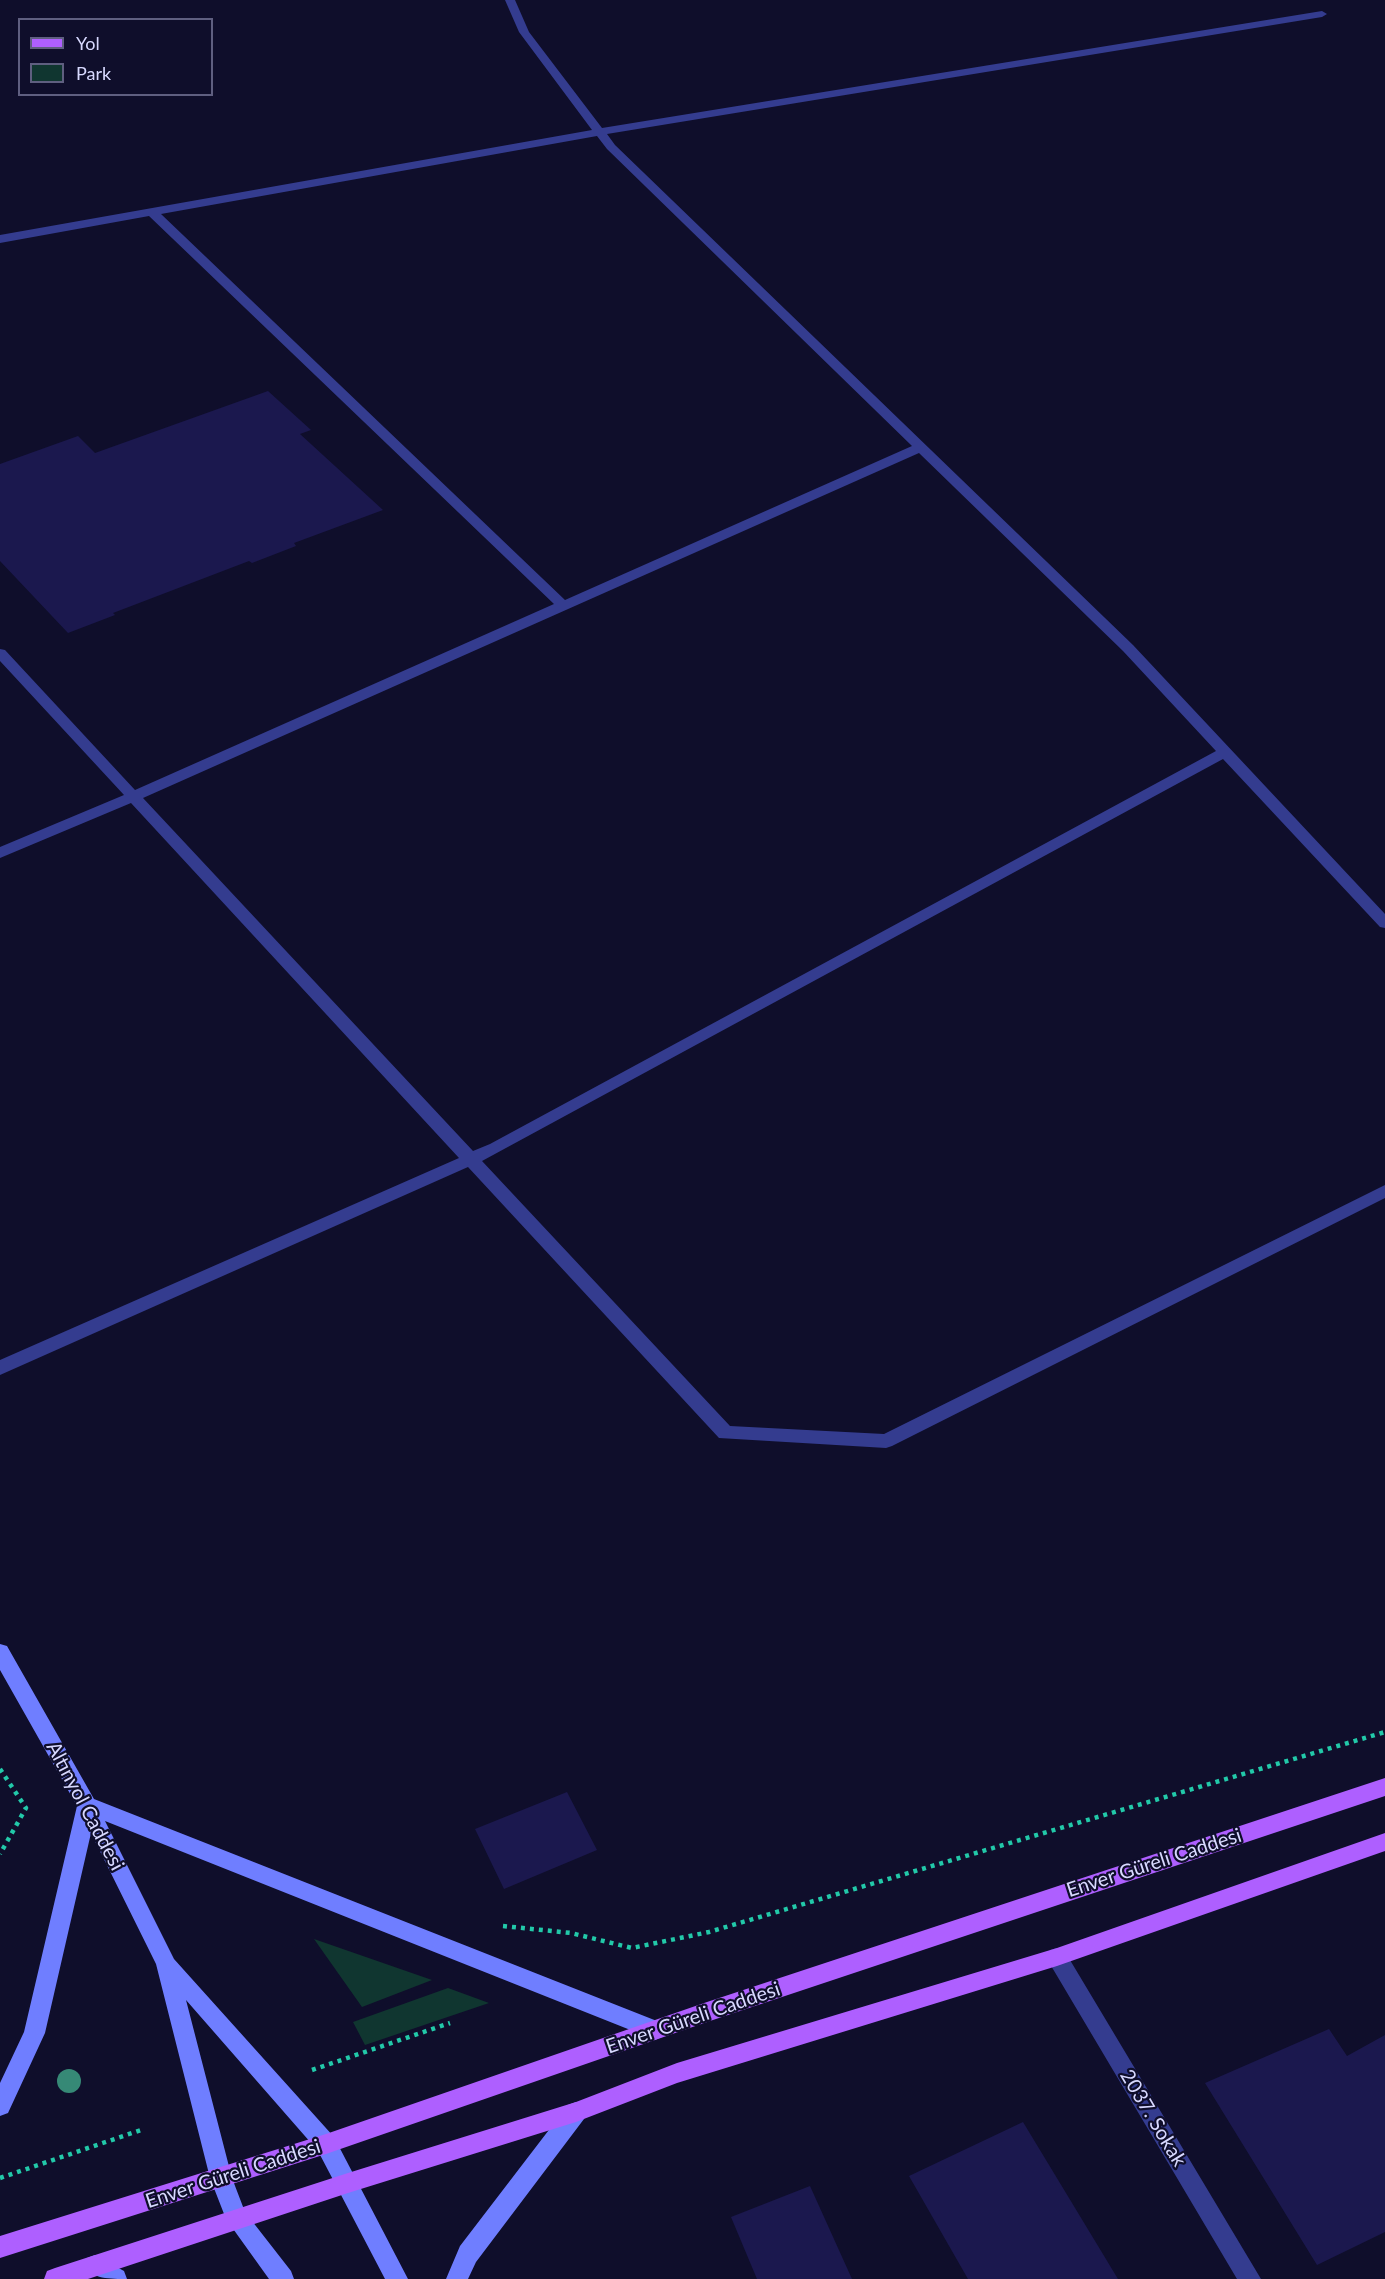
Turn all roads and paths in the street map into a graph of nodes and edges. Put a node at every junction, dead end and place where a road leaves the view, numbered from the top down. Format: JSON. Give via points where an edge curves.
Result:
{"nodes":[{"id":1,"x":510,"y":0,"type":"edge"},
{"id":2,"x":1322,"y":14,"type":"dead end"},
{"id":3,"x":599,"y":132,"type":"junction"},
{"id":4,"x":152,"y":212,"type":"junction"},
{"id":5,"x":0,"y":239,"type":"edge"},
{"id":6,"x":921,"y":447,"type":"junction"},
{"id":7,"x":563,"y":606,"type":"junction"},
{"id":8,"x":0,"y":653,"type":"edge"},
{"id":9,"x":1226,"y":752,"type":"junction"},
{"id":10,"x":132,"y":797,"type":"junction"},
{"id":11,"x":0,"y":853,"type":"edge"},
{"id":12,"x":1385,"y":923,"type":"edge"},
{"id":13,"x":470,"y":1159,"type":"junction"},
{"id":14,"x":1385,"y":1191,"type":"edge"},
{"id":15,"x":0,"y":1368,"type":"edge"},
{"id":16,"x":0,"y":1652,"type":"edge"},
{"id":17,"x":1385,"y":1732,"type":"edge"},
{"id":18,"x":0,"y":1769,"type":"edge"},
{"id":19,"x":1385,"y":1786,"type":"edge"},
{"id":20,"x":87,"y":1805,"type":"junction"},
{"id":21,"x":1385,"y":1842,"type":"edge"},
{"id":22,"x":0,"y":1854,"type":"edge"},
{"id":23,"x":492,"y":1925,"type":"dead end"},
{"id":24,"x":1057,"y":1957,"type":"junction"},
{"id":25,"x":166,"y":1963,"type":"junction"},
{"id":26,"x":450,"y":2023,"type":"dead end"},
{"id":27,"x":656,"y":2030,"type":"junction"},
{"id":28,"x":305,"y":2072,"type":"dead end"},
{"id":29,"x":0,"y":2106,"type":"edge"},
{"id":30,"x":576,"y":2112,"type":"junction"},
{"id":31,"x":141,"y":2130,"type":"dead end"},
{"id":32,"x":326,"y":2144,"type":"junction"},
{"id":33,"x":0,"y":2178,"type":"edge"},
{"id":34,"x":221,"y":2178,"type":"junction"},
{"id":35,"x":348,"y":2183,"type":"junction"},
{"id":36,"x":237,"y":2219,"type":"junction"},
{"id":37,"x":0,"y":2247,"type":"edge"},
{"id":38,"x":95,"y":2266,"type":"junction"},
{"id":39,"x":55,"y":2279,"type":"edge"},
{"id":40,"x":116,"y":2279,"type":"edge"},
{"id":41,"x":283,"y":2279,"type":"edge"},
{"id":42,"x":397,"y":2279,"type":"edge"},
{"id":43,"x":457,"y":2279,"type":"edge"},
{"id":44,"x":1250,"y":2279,"type":"edge"}],
"edges":[{"from":1,"to":3,"type":"street","via":[[524,32]]},
{"from":2,"to":3,"type":"street"},
{"from":3,"to":4,"type":"street"},
{"from":3,"to":6,"type":"street"},
{"from":4,"to":5,"type":"street"},
{"from":4,"to":7,"type":"street"},
{"from":6,"to":7,"type":"street"},
{"from":6,"to":9,"type":"street","via":[[1128,648]]},
{"from":7,"to":10,"type":"street"},
{"from":8,"to":10,"type":"street"},
{"from":9,"to":12,"type":"street"},
{"from":9,"to":13,"type":"street"},
{"from":10,"to":11,"type":"street"},
{"from":10,"to":13,"type":"street"},
{"from":13,"to":14,"type":"street","via":[[725,1433],[886,1441]]},
{"from":13,"to":15,"type":"street"},
{"from":16,"to":20,"type":"main road","name":"Altınyol Caddesi"},
{"from":17,"to":23,"type":"path","via":[[709,1932],[632,1948],[571,1933]]},
{"from":18,"to":22,"type":"path","via":[[26,1808]]},
{"from":19,"to":27,"type":"main road","name":"Enver Güreli Caddesi"},
{"from":20,"to":25,"type":"main road","name":"Altınyol Caddesi"},
{"from":20,"to":27,"type":"main road"},
{"from":20,"to":29,"type":"main road","via":[[34,2033]]},
{"from":21,"to":24,"type":"main road"},
{"from":24,"to":30,"type":"main road","via":[[677,2073]]},
{"from":24,"to":44,"type":"street","name":"2037. Sokak"},
{"from":25,"to":32,"type":"main road"},
{"from":25,"to":34,"type":"main road"},
{"from":26,"to":28,"type":"path"},
{"from":27,"to":32,"type":"main road","name":"Enver Güreli Caddesi"},
{"from":30,"to":35,"type":"main road"},
{"from":30,"to":43,"type":"main road","via":[[468,2254]]},
{"from":31,"to":33,"type":"path"},
{"from":32,"to":34,"type":"main road","name":"Enver Güreli Caddesi"},
{"from":32,"to":35,"type":"main road"},
{"from":34,"to":36,"type":"main road"},
{"from":34,"to":37,"type":"main road","name":"Enver Güreli Caddesi"},
{"from":35,"to":36,"type":"main road"},
{"from":35,"to":42,"type":"main road"},
{"from":36,"to":38,"type":"main road"},
{"from":36,"to":41,"type":"main road"},
{"from":38,"to":39,"type":"main road"},
{"from":38,"to":40,"type":"main road"}]}
